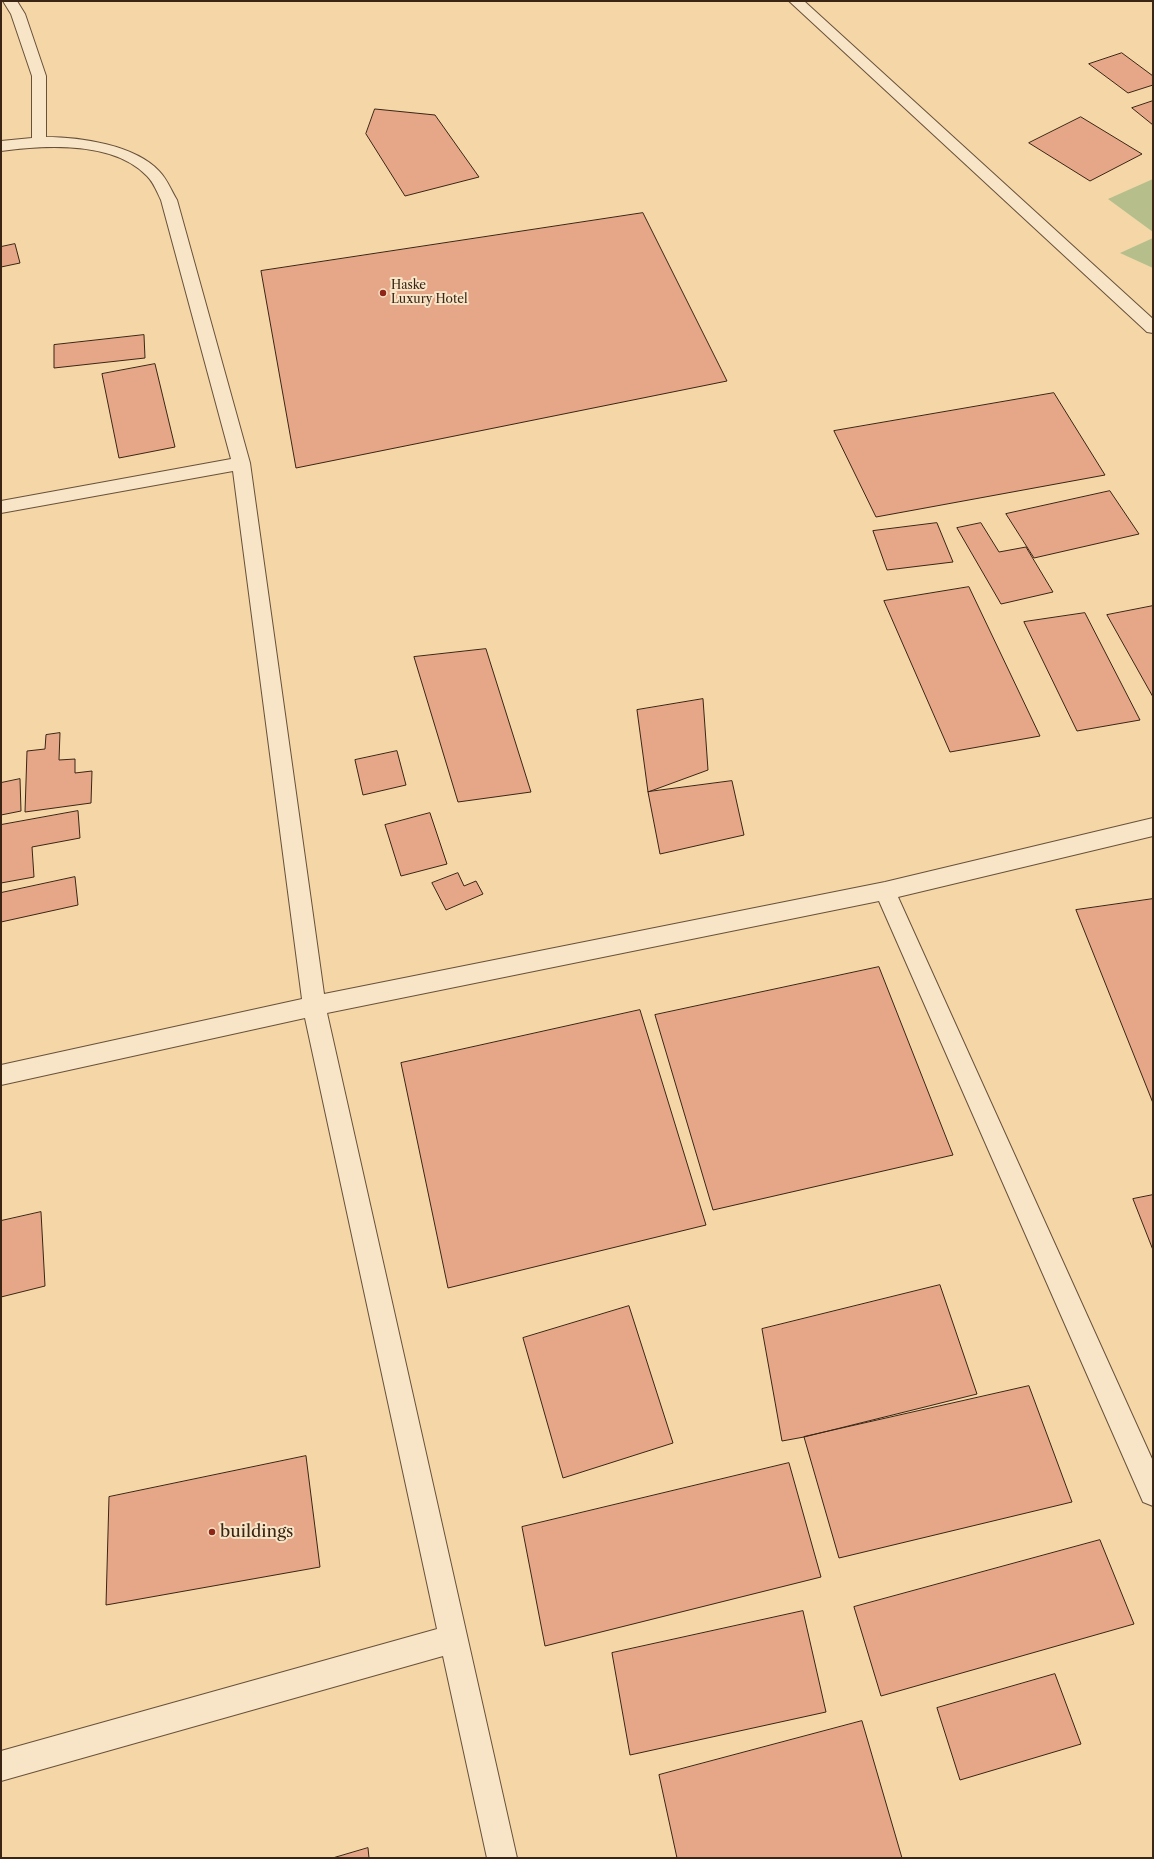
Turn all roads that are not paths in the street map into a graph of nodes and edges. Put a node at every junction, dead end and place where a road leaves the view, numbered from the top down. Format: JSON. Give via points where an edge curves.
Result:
{"nodes":[{"id":1,"x":10,"y":1,"type":"edge"},
{"id":2,"x":796,"y":1,"type":"edge"},
{"id":3,"x":39,"y":140,"type":"junction"},
{"id":4,"x":1,"y":146,"type":"edge"},
{"id":5,"x":1153,"y":328,"type":"edge"},
{"id":6,"x":241,"y":463,"type":"junction"},
{"id":7,"x":1,"y":506,"type":"edge"},
{"id":8,"x":1153,"y":827,"type":"edge"},
{"id":9,"x":885,"y":891,"type":"junction"},
{"id":10,"x":314,"y":1006,"type":"junction"},
{"id":11,"x":1,"y":1075,"type":"edge"},
{"id":12,"x":1153,"y":1492,"type":"edge"},
{"id":13,"x":454,"y":1639,"type":"junction"},
{"id":14,"x":1,"y":1766,"type":"edge"},
{"id":15,"x":502,"y":1858,"type":"edge"}],
"edges":[{"from":1,"to":3,"type":"street","via":[[18,14],[39,76]]},
{"from":2,"to":5,"type":"street"},
{"from":3,"to":4,"type":"street"},
{"from":3,"to":6,"type":"street","via":[[81,142],[106,148],[140,163],[157,178],[169,200]]},
{"from":6,"to":7,"type":"street"},
{"from":6,"to":10,"type":"street"},
{"from":8,"to":9,"type":"street"},
{"from":9,"to":10,"type":"street"},
{"from":9,"to":12,"type":"street"},
{"from":10,"to":11,"type":"street"},
{"from":10,"to":13,"type":"street"},
{"from":13,"to":14,"type":"street"},
{"from":13,"to":15,"type":"street"}]}
